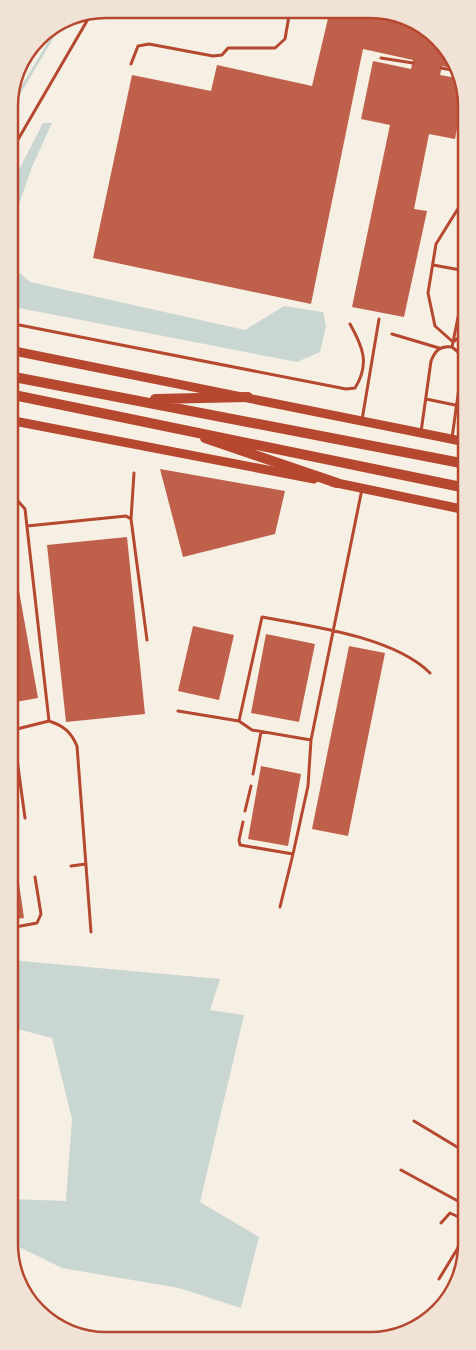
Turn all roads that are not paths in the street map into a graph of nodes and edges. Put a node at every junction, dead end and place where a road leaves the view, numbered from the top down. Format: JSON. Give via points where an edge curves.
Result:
{"nodes":[{"id":1,"x":289,"y":18,"type":"edge"},
{"id":2,"x":88,"y":19,"type":"edge"},
{"id":3,"x":381,"y":58,"type":"dead end"},
{"id":4,"x":413,"y":63,"type":"dead end"},
{"id":5,"x":131,"y":64,"type":"dead end"},
{"id":6,"x":441,"y":68,"type":"dead end"},
{"id":7,"x":450,"y":70,"type":"edge"},
{"id":8,"x":18,"y":140,"type":"edge"},
{"id":9,"x":458,"y":207,"type":"edge"},
{"id":10,"x":432,"y":265,"type":"junction"},
{"id":11,"x":458,"y":270,"type":"edge"},
{"id":12,"x":458,"y":317,"type":"edge"},
{"id":13,"x":379,"y":319,"type":"dead end"},
{"id":14,"x":350,"y":324,"type":"dead end"},
{"id":15,"x":18,"y":325,"type":"edge"},
{"id":16,"x":392,"y":334,"type":"dead end"},
{"id":17,"x":458,"y":338,"type":"edge"},
{"id":18,"x":453,"y":342,"type":"junction"},
{"id":19,"x":452,"y":347,"type":"junction"},
{"id":20,"x":439,"y":348,"type":"junction"},
{"id":21,"x":18,"y":352,"type":"edge"},
{"id":22,"x":458,"y":352,"type":"edge"},
{"id":23,"x":18,"y":378,"type":"edge"},
{"id":24,"x":458,"y":392,"type":"edge"},
{"id":25,"x":18,"y":396,"type":"edge"},
{"id":26,"x":248,"y":397,"type":"junction"},
{"id":27,"x":426,"y":399,"type":"junction"},
{"id":28,"x":134,"y":400,"type":"junction"},
{"id":29,"x":456,"y":405,"type":"junction"},
{"id":30,"x":362,"y":420,"type":"junction"},
{"id":31,"x":18,"y":422,"type":"edge"},
{"id":32,"x":163,"y":424,"type":"junction"},
{"id":33,"x":421,"y":433,"type":"junction"},
{"id":34,"x":452,"y":439,"type":"junction"},
{"id":35,"x":458,"y":440,"type":"edge"},
{"id":36,"x":458,"y":462,"type":"edge"},
{"id":37,"x":134,"y":473,"type":"dead end"},
{"id":38,"x":337,"y":483,"type":"junction"},
{"id":39,"x":458,"y":486,"type":"edge"},
{"id":40,"x":362,"y":489,"type":"junction"},
{"id":41,"x":18,"y":499,"type":"edge"},
{"id":42,"x":458,"y":508,"type":"edge"},
{"id":43,"x":131,"y":519,"type":"junction"},
{"id":44,"x":28,"y":526,"type":"junction"},
{"id":45,"x":333,"y":630,"type":"junction"},
{"id":46,"x":147,"y":640,"type":"dead end"},
{"id":47,"x":430,"y":673,"type":"dead end"},
{"id":48,"x":178,"y":711,"type":"dead end"},
{"id":49,"x":49,"y":721,"type":"junction"},
{"id":50,"x":238,"y":721,"type":"junction"},
{"id":51,"x":18,"y":729,"type":"edge"},
{"id":52,"x":261,"y":732,"type":"junction"},
{"id":53,"x":311,"y":740,"type":"junction"},
{"id":54,"x":18,"y":771,"type":"edge"},
{"id":55,"x":253,"y":774,"type":"dead end"},
{"id":56,"x":251,"y":786,"type":"dead end"},
{"id":57,"x":245,"y":811,"type":"dead end"},
{"id":58,"x":25,"y":818,"type":"dead end"},
{"id":59,"x":242,"y":822,"type":"dead end"},
{"id":60,"x":292,"y":854,"type":"junction"},
{"id":61,"x":86,"y":864,"type":"junction"},
{"id":62,"x":71,"y":866,"type":"dead end"},
{"id":63,"x":35,"y":877,"type":"dead end"},
{"id":64,"x":280,"y":907,"type":"dead end"},
{"id":65,"x":18,"y":927,"type":"edge"},
{"id":66,"x":90,"y":932,"type":"dead end"},
{"id":67,"x":414,"y":1121,"type":"dead end"},
{"id":68,"x":458,"y":1148,"type":"edge"},
{"id":69,"x":401,"y":1170,"type":"dead end"},
{"id":70,"x":458,"y":1201,"type":"edge"},
{"id":71,"x":458,"y":1216,"type":"edge"},
{"id":72,"x":441,"y":1223,"type":"dead end"},
{"id":73,"x":458,"y":1248,"type":"edge"},
{"id":74,"x":440,"y":1279,"type":"dead end"}],
"edges":[{"from":1,"to":5,"type":"lane","via":[[285,39],[275,48],[228,48],[222,55],[213,56],[149,44],[138,46]]},
{"from":2,"to":8,"type":"lane"},
{"from":3,"to":4,"type":"lane"},
{"from":6,"to":7,"type":"lane"},
{"from":9,"to":10,"type":"lane","via":[[436,244]]},
{"from":10,"to":11,"type":"lane"},
{"from":10,"to":18,"type":"lane","via":[[428,293],[435,326]]},
{"from":12,"to":18,"type":"lane"},
{"from":13,"to":30,"type":"lane"},
{"from":14,"to":15,"type":"lane","via":[[364,357],[360,379],[355,388],[346,390]]},
{"from":16,"to":20,"type":"lane"},
{"from":17,"to":18,"type":"lane"},
{"from":18,"to":19,"type":"lane"},
{"from":19,"to":20,"type":"lane"},
{"from":19,"to":22,"type":"lane"},
{"from":20,"to":27,"type":"lane","via":[[431,361]]},
{"from":21,"to":26,"type":"main road"},
{"from":23,"to":28,"type":"highway"},
{"from":24,"to":29,"type":"lane"},
{"from":25,"to":32,"type":"highway"},
{"from":26,"to":28,"type":"highway"},
{"from":26,"to":30,"type":"main road"},
{"from":27,"to":29,"type":"lane"},
{"from":27,"to":33,"type":"lane"},
{"from":28,"to":36,"type":"highway"},
{"from":29,"to":34,"type":"lane"},
{"from":30,"to":33,"type":"main road"},
{"from":31,"to":38,"type":"main road"},
{"from":32,"to":38,"type":"highway"},
{"from":32,"to":39,"type":"highway"},
{"from":33,"to":34,"type":"main road"},
{"from":34,"to":35,"type":"main road"},
{"from":37,"to":43,"type":"lane"},
{"from":38,"to":40,"type":"main road"},
{"from":40,"to":42,"type":"main road"},
{"from":40,"to":45,"type":"lane"},
{"from":41,"to":44,"type":"lane","via":[[25,509]]},
{"from":43,"to":44,"type":"lane","via":[[126,516]]},
{"from":43,"to":46,"type":"lane"},
{"from":44,"to":49,"type":"lane"},
{"from":45,"to":47,"type":"lane","via":[[390,649],[419,662]]},
{"from":45,"to":50,"type":"lane","via":[[262,617]]},
{"from":45,"to":53,"type":"lane"},
{"from":48,"to":50,"type":"lane"},
{"from":49,"to":51,"type":"lane"},
{"from":49,"to":61,"type":"lane","via":[[61,725],[77,746]]},
{"from":50,"to":52,"type":"lane"},
{"from":52,"to":53,"type":"lane"},
{"from":52,"to":55,"type":"lane"},
{"from":53,"to":60,"type":"lane","via":[[308,786]]},
{"from":54,"to":58,"type":"lane"},
{"from":56,"to":57,"type":"lane"},
{"from":59,"to":60,"type":"lane","via":[[240,844]]},
{"from":60,"to":64,"type":"lane"},
{"from":61,"to":62,"type":"lane"},
{"from":61,"to":66,"type":"lane"},
{"from":63,"to":65,"type":"lane","via":[[41,914],[37,923]]},
{"from":67,"to":68,"type":"lane"},
{"from":69,"to":70,"type":"lane"},
{"from":71,"to":72,"type":"lane","via":[[450,1212]]},
{"from":73,"to":74,"type":"lane"}]}
